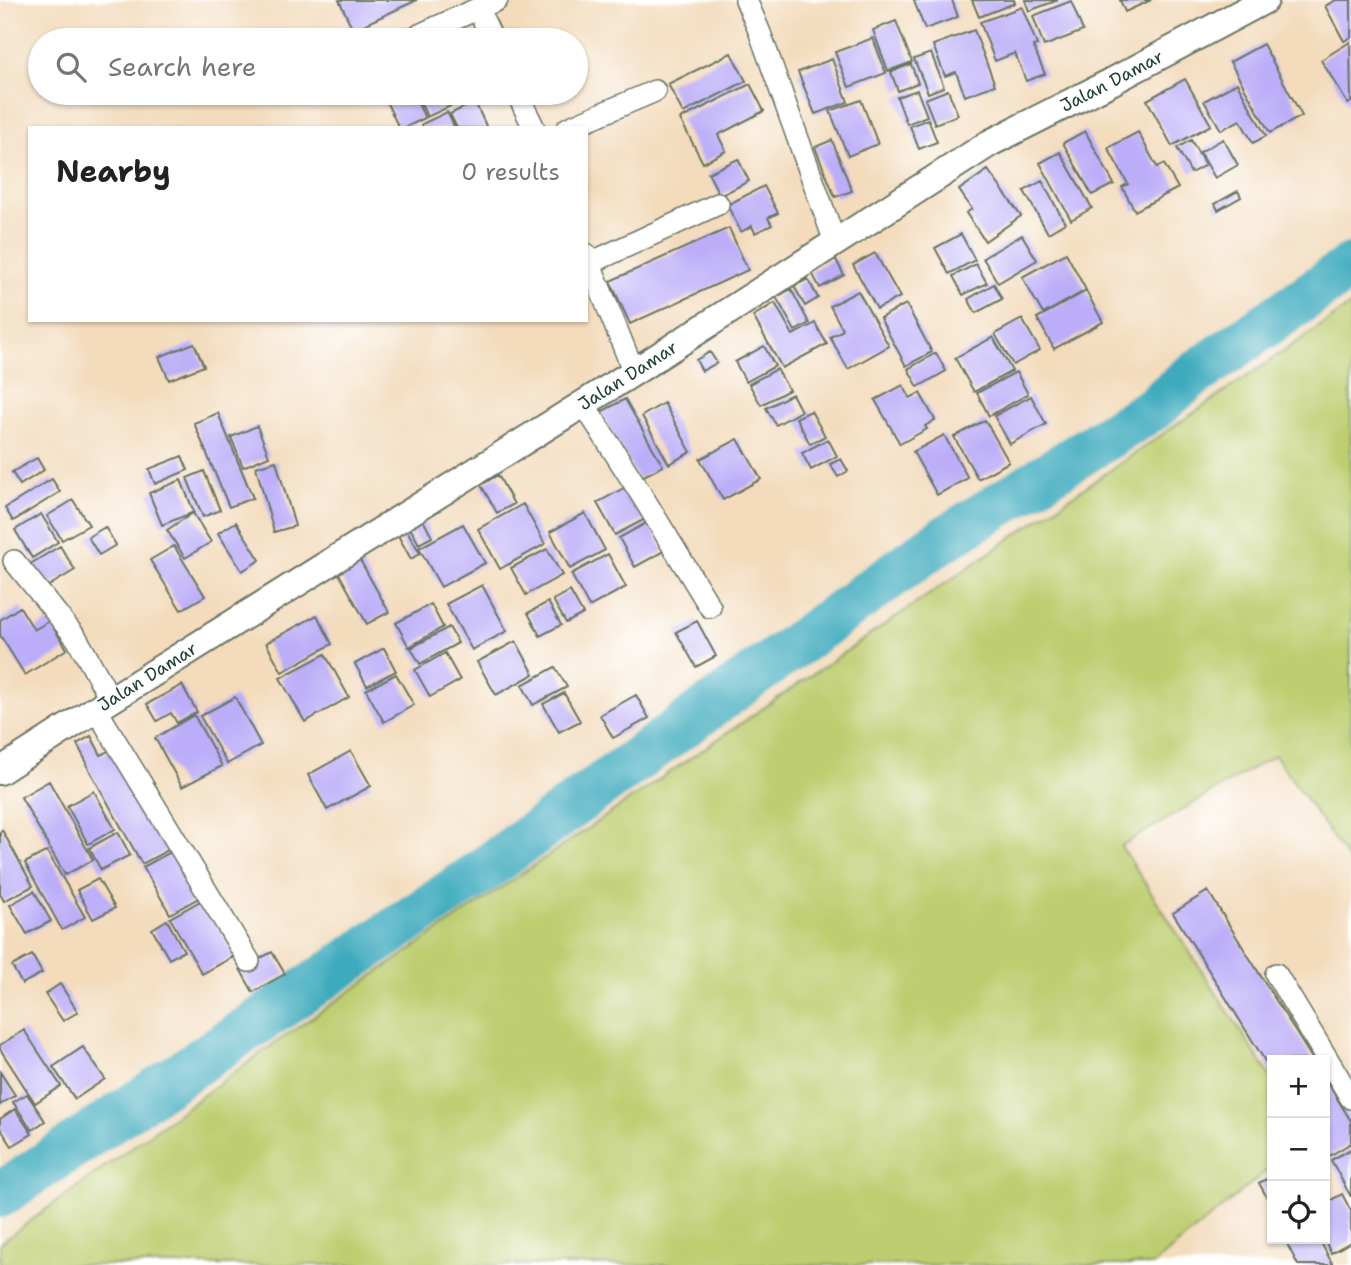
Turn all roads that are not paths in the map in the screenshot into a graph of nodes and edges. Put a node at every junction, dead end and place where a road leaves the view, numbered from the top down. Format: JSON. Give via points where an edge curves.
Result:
{"nodes":[{"id":1,"x":746,"y":0,"type":"edge"},
{"id":2,"x":1265,"y":0,"type":"edge"},
{"id":3,"x":488,"y":4,"type":"edge"},
{"id":4,"x":435,"y":28,"type":"edge"},
{"id":5,"x":491,"y":28,"type":"edge"},
{"id":6,"x":655,"y":91,"type":"dead end"},
{"id":7,"x":523,"y":105,"type":"edge"},
{"id":8,"x":533,"y":126,"type":"edge"},
{"id":9,"x":573,"y":126,"type":"edge"},
{"id":10,"x":718,"y":204,"type":"dead end"},
{"id":11,"x":835,"y":242,"type":"junction"},
{"id":12,"x":588,"y":261,"type":"edge"},
{"id":13,"x":634,"y":372,"type":"junction"},
{"id":14,"x":583,"y":403,"type":"junction"},
{"id":15,"x":14,"y":561,"type":"dead end"},
{"id":16,"x":710,"y":607,"type":"dead end"},
{"id":17,"x":103,"y":704,"type":"junction"},
{"id":18,"x":0,"y":771,"type":"edge"},
{"id":19,"x":249,"y":961,"type":"dead end"},
{"id":20,"x":1276,"y":974,"type":"dead end"},
{"id":21,"x":1351,"y":1098,"type":"edge"}],
"edges":[{"from":1,"to":11,"type":"street"},
{"from":2,"to":11,"type":"street","name":"Jalan Damar","via":[[990,143]]},
{"from":3,"to":4,"type":"street"},
{"from":3,"to":5,"type":"street"},
{"from":6,"to":9,"type":"street"},
{"from":7,"to":8,"type":"street"},
{"from":10,"to":12,"type":"street"},
{"from":11,"to":13,"type":"street","name":"Jalan Damar"},
{"from":12,"to":13,"type":"street"},
{"from":13,"to":14,"type":"street","name":"Jalan Damar"},
{"from":14,"to":16,"type":"street"},
{"from":14,"to":17,"type":"street","name":"Jalan Damar"},
{"from":15,"to":17,"type":"street","via":[[77,639]]},
{"from":17,"to":18,"type":"street","name":"Jalan Damar"},
{"from":17,"to":19,"type":"street"},
{"from":20,"to":21,"type":"street"}]}
